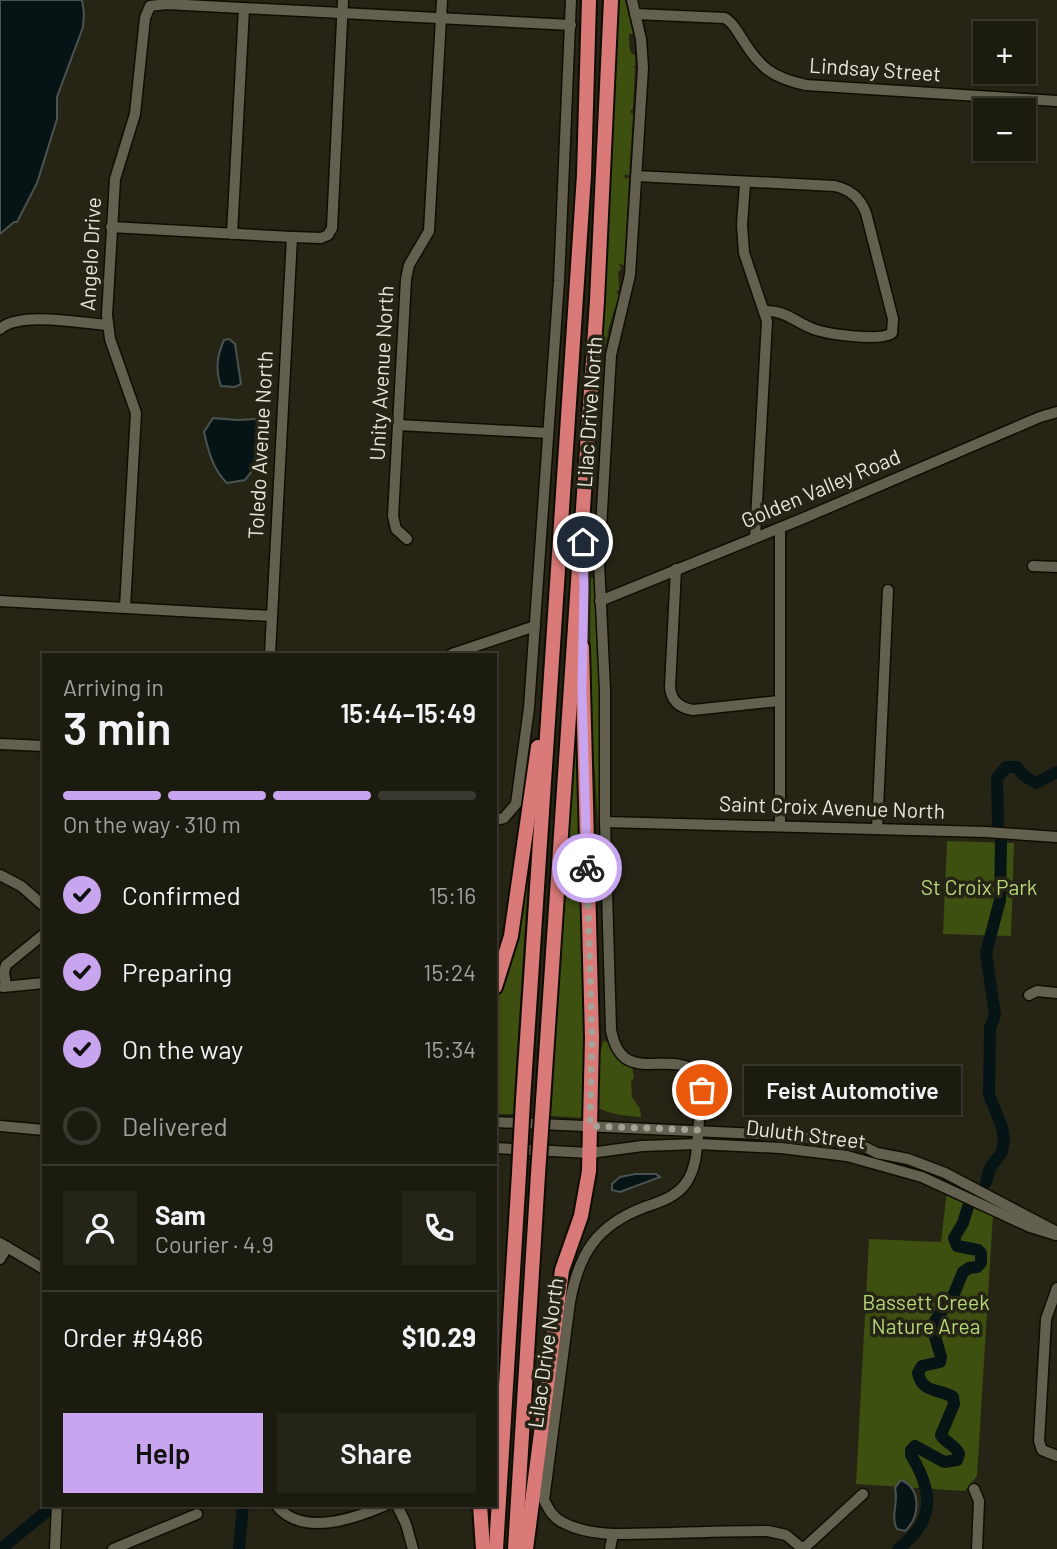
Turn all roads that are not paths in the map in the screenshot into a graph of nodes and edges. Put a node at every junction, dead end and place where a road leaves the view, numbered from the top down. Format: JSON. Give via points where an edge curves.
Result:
{"nodes":[{"id":1,"x":343,"y":0,"type":"edge"},
{"id":2,"x":442,"y":0,"type":"edge"},
{"id":3,"x":571,"y":0,"type":"edge"},
{"id":4,"x":589,"y":0,"type":"edge"},
{"id":5,"x":611,"y":0,"type":"edge"},
{"id":6,"x":632,"y":0,"type":"edge"},
{"id":7,"x":166,"y":2,"type":"edge"},
{"id":8,"x":244,"y":8,"type":"junction"},
{"id":9,"x":342,"y":13,"type":"junction"},
{"id":10,"x":635,"y":14,"type":"junction"},
{"id":11,"x":441,"y":18,"type":"junction"},
{"id":12,"x":571,"y":25,"type":"junction"},
{"id":13,"x":1057,"y":94,"type":"edge"},
{"id":14,"x":1057,"y":102,"type":"edge"},
{"id":15,"x":636,"y":176,"type":"junction"},
{"id":16,"x":745,"y":183,"type":"junction"},
{"id":17,"x":111,"y":227,"type":"junction"},
{"id":18,"x":232,"y":234,"type":"junction"},
{"id":19,"x":292,"y":237,"type":"junction"},
{"id":20,"x":765,"y":311,"type":"junction"},
{"id":21,"x":107,"y":325,"type":"junction"},
{"id":22,"x":0,"y":329,"type":"edge"},
{"id":23,"x":1057,"y":412,"type":"edge"},
{"id":24,"x":398,"y":425,"type":"junction"},
{"id":25,"x":548,"y":433,"type":"junction"},
{"id":26,"x":583,"y":519,"type":"junction"},
{"id":27,"x":780,"y":528,"type":"junction"},
{"id":28,"x":755,"y":537,"type":"junction"},
{"id":29,"x":407,"y":539,"type":"dead end"},
{"id":30,"x":1033,"y":566,"type":"dead end"},
{"id":31,"x":1057,"y":567,"type":"edge"},
{"id":32,"x":676,"y":569,"type":"junction"},
{"id":33,"x":888,"y":590,"type":"dead end"},
{"id":34,"x":0,"y":601,"type":"edge"},
{"id":35,"x":600,"y":601,"type":"junction"},
{"id":36,"x":125,"y":607,"type":"junction"},
{"id":37,"x":271,"y":616,"type":"junction"},
{"id":38,"x":535,"y":626,"type":"junction"},
{"id":39,"x":270,"y":653,"type":"edge"},
{"id":40,"x":455,"y":653,"type":"edge"},
{"id":41,"x":551,"y":680,"type":"junction"},
{"id":42,"x":779,"y":701,"type":"junction"},
{"id":43,"x":0,"y":744,"type":"edge"},
{"id":44,"x":42,"y":746,"type":"edge"},
{"id":45,"x":497,"y":819,"type":"edge"},
{"id":46,"x":605,"y":822,"type":"junction"},
{"id":47,"x":780,"y":826,"type":"junction"},
{"id":48,"x":877,"y":829,"type":"junction"},
{"id":49,"x":1057,"y":837,"type":"edge"},
{"id":50,"x":0,"y":875,"type":"edge"},
{"id":51,"x":42,"y":904,"type":"edge"},
{"id":52,"x":42,"y":936,"type":"edge"},
{"id":53,"x":497,"y":981,"type":"edge"},
{"id":54,"x":42,"y":983,"type":"edge"},
{"id":55,"x":3,"y":987,"type":"edge"},
{"id":56,"x":1057,"y":993,"type":"edge"},
{"id":57,"x":1028,"y":995,"type":"dead end"},
{"id":58,"x":497,"y":1122,"type":"edge"},
{"id":59,"x":0,"y":1126,"type":"edge"},
{"id":60,"x":590,"y":1126,"type":"junction"},
{"id":61,"x":42,"y":1130,"type":"edge"},
{"id":62,"x":698,"y":1130,"type":"junction"},
{"id":63,"x":698,"y":1144,"type":"junction"},
{"id":64,"x":497,"y":1147,"type":"edge"},
{"id":65,"x":590,"y":1153,"type":"junction"},
{"id":66,"x":1057,"y":1233,"type":"edge"},
{"id":67,"x":3,"y":1245,"type":"edge"},
{"id":68,"x":0,"y":1259,"type":"edge"},
{"id":69,"x":42,"y":1268,"type":"edge"},
{"id":70,"x":1057,"y":1288,"type":"edge"},
{"id":71,"x":1057,"y":1456,"type":"edge"},
{"id":72,"x":974,"y":1489,"type":"dead end"},
{"id":73,"x":863,"y":1494,"type":"dead end"},
{"id":74,"x":57,"y":1507,"type":"edge"},
{"id":75,"x":278,"y":1507,"type":"edge"},
{"id":76,"x":381,"y":1507,"type":"edge"},
{"id":77,"x":398,"y":1507,"type":"edge"},
{"id":78,"x":480,"y":1507,"type":"edge"},
{"id":79,"x":197,"y":1514,"type":"dead end"},
{"id":80,"x":613,"y":1534,"type":"junction"},
{"id":81,"x":55,"y":1549,"type":"edge"},
{"id":82,"x":113,"y":1549,"type":"edge"},
{"id":83,"x":412,"y":1549,"type":"edge"},
{"id":84,"x":483,"y":1549,"type":"edge"},
{"id":85,"x":496,"y":1549,"type":"edge"},
{"id":86,"x":515,"y":1549,"type":"edge"},
{"id":87,"x":526,"y":1549,"type":"edge"},
{"id":88,"x":610,"y":1549,"type":"edge"},
{"id":89,"x":803,"y":1549,"type":"edge"},
{"id":90,"x":977,"y":1549,"type":"edge"}],
"edges":[{"from":1,"to":9,"type":"street"},
{"from":2,"to":11,"type":"street","name":"Unity Avenue North"},
{"from":3,"to":12,"type":"street","name":"Lilac Drive North"},
{"from":4,"to":41,"type":"highway","via":[[582,201]]},
{"from":5,"to":26,"type":"highway"},
{"from":6,"to":10,"type":"street","name":"Lilac Drive North"},
{"from":7,"to":8,"type":"street"},
{"from":7,"to":17,"type":"street","name":"Angelo Drive","via":[[150,6],[146,12],[135,114],[115,179]]},
{"from":8,"to":9,"type":"street"},
{"from":8,"to":18,"type":"street"},
{"from":9,"to":11,"type":"street"},
{"from":9,"to":19,"type":"street","via":[[332,229],[321,238]]},
{"from":10,"to":14,"type":"street","name":"Lindsay Street","via":[[725,18],[765,69],[806,85]]},
{"from":10,"to":15,"type":"street","name":"Lilac Drive North","via":[[643,54]]},
{"from":11,"to":12,"type":"street"},
{"from":11,"to":24,"type":"street","name":"Unity Avenue North","via":[[431,215],[427,237],[407,271]]},
{"from":12,"to":25,"type":"street","name":"Lilac Drive North"},
{"from":13,"to":14,"type":"street"},
{"from":15,"to":16,"type":"street"},
{"from":15,"to":35,"type":"street","name":"Lilac Drive North","via":[[630,275],[612,341]]},
{"from":16,"to":20,"type":"street","via":[[744,253]]},
{"from":16,"to":20,"type":"street","via":[[835,186],[851,192],[863,205],[893,319],[891,333],[883,338],[827,332],[782,312]]},
{"from":17,"to":18,"type":"street"},
{"from":17,"to":21,"type":"street","name":"Angelo Drive"},
{"from":18,"to":19,"type":"street"},
{"from":19,"to":37,"type":"street","name":"Toledo Avenue North"},
{"from":20,"to":28,"type":"street"},
{"from":21,"to":22,"type":"street","via":[[21,319]]},
{"from":21,"to":36,"type":"street","name":"Angelo Drive","via":[[136,413]]},
{"from":23,"to":27,"type":"street","name":"Golden Valley Road"},
{"from":24,"to":25,"type":"street"},
{"from":24,"to":29,"type":"street","name":"Unity Avenue North","via":[[393,516],[396,529]]},
{"from":25,"to":38,"type":"street","name":"Lilac Drive North"},
{"from":26,"to":60,"type":"highway"},
{"from":26,"to":86,"type":"highway","bridge":true},
{"from":27,"to":28,"type":"street","name":"Golden Valley Road"},
{"from":27,"to":42,"type":"street"},
{"from":28,"to":32,"type":"street","name":"Golden Valley Road"},
{"from":30,"to":31,"type":"street"},
{"from":32,"to":35,"type":"street","name":"Golden Valley Road"},
{"from":32,"to":42,"type":"street","via":[[670,687],[674,701],[693,710]]},
{"from":33,"to":48,"type":"street"},
{"from":34,"to":36,"type":"street"},
{"from":35,"to":46,"type":"street","name":"Lilac Drive North"},
{"from":36,"to":37,"type":"street"},
{"from":37,"to":39,"type":"street","name":"Toledo Avenue North"},
{"from":38,"to":40,"type":"street"},
{"from":38,"to":45,"type":"street","name":"Lilac Drive North","via":[[519,789],[510,813]]},
{"from":41,"to":53,"type":"highway","via":[[512,936]]},
{"from":41,"to":85,"type":"highway","bridge":true},
{"from":42,"to":47,"type":"street"},
{"from":43,"to":44,"type":"street"},
{"from":46,"to":47,"type":"street","name":"Saint Croix Avenue North"},
{"from":46,"to":62,"type":"street","name":"Lilac Drive North","via":[[614,1044],[632,1062],[690,1067],[699,1074]]},
{"from":47,"to":48,"type":"street","name":"Saint Croix Avenue North"},
{"from":48,"to":49,"type":"street","name":"Saint Croix Avenue North"},
{"from":50,"to":51,"type":"street"},
{"from":52,"to":55,"type":"street","via":[[6,965]]},
{"from":54,"to":55,"type":"street"},
{"from":56,"to":57,"type":"street"},
{"from":58,"to":60,"type":"street","name":"Duluth Street"},
{"from":59,"to":61,"type":"street"},
{"from":60,"to":62,"type":"street","name":"Duluth Street"},
{"from":60,"to":65,"type":"highway"},
{"from":62,"to":63,"type":"street","name":"Lilac Drive North"},
{"from":62,"to":66,"type":"street","name":"Duluth Street","via":[[859,1144],[945,1173]]},
{"from":63,"to":65,"type":"street","name":"Duluth Street"},
{"from":63,"to":66,"type":"street","name":"Duluth Street","via":[[847,1156],[922,1177],[1030,1227]]},
{"from":63,"to":80,"type":"street","name":"Lilac Drive North","via":[[692,1171],[682,1188],[627,1214],[593,1241],[580,1265],[570,1302],[544,1500],[556,1519],[567,1525]]},
{"from":64,"to":65,"type":"street","name":"Duluth Street"},
{"from":65,"to":87,"type":"highway","via":[[586,1200],[562,1270]]},
{"from":67,"to":68,"type":"street"},
{"from":67,"to":69,"type":"street"},
{"from":70,"to":71,"type":"street","via":[[1046,1319],[1039,1441],[1042,1450]]},
{"from":72,"to":90,"type":"street","via":[[979,1501]]},
{"from":73,"to":89,"type":"street"},
{"from":74,"to":81,"type":"street"},
{"from":75,"to":76,"type":"street","via":[[291,1517],[329,1523]]},
{"from":77,"to":83,"type":"street"},
{"from":78,"to":84,"type":"highway"},
{"from":79,"to":82,"type":"street"},
{"from":80,"to":88,"type":"street"},
{"from":80,"to":89,"type":"street","via":[[768,1531],[786,1535]]}]}
